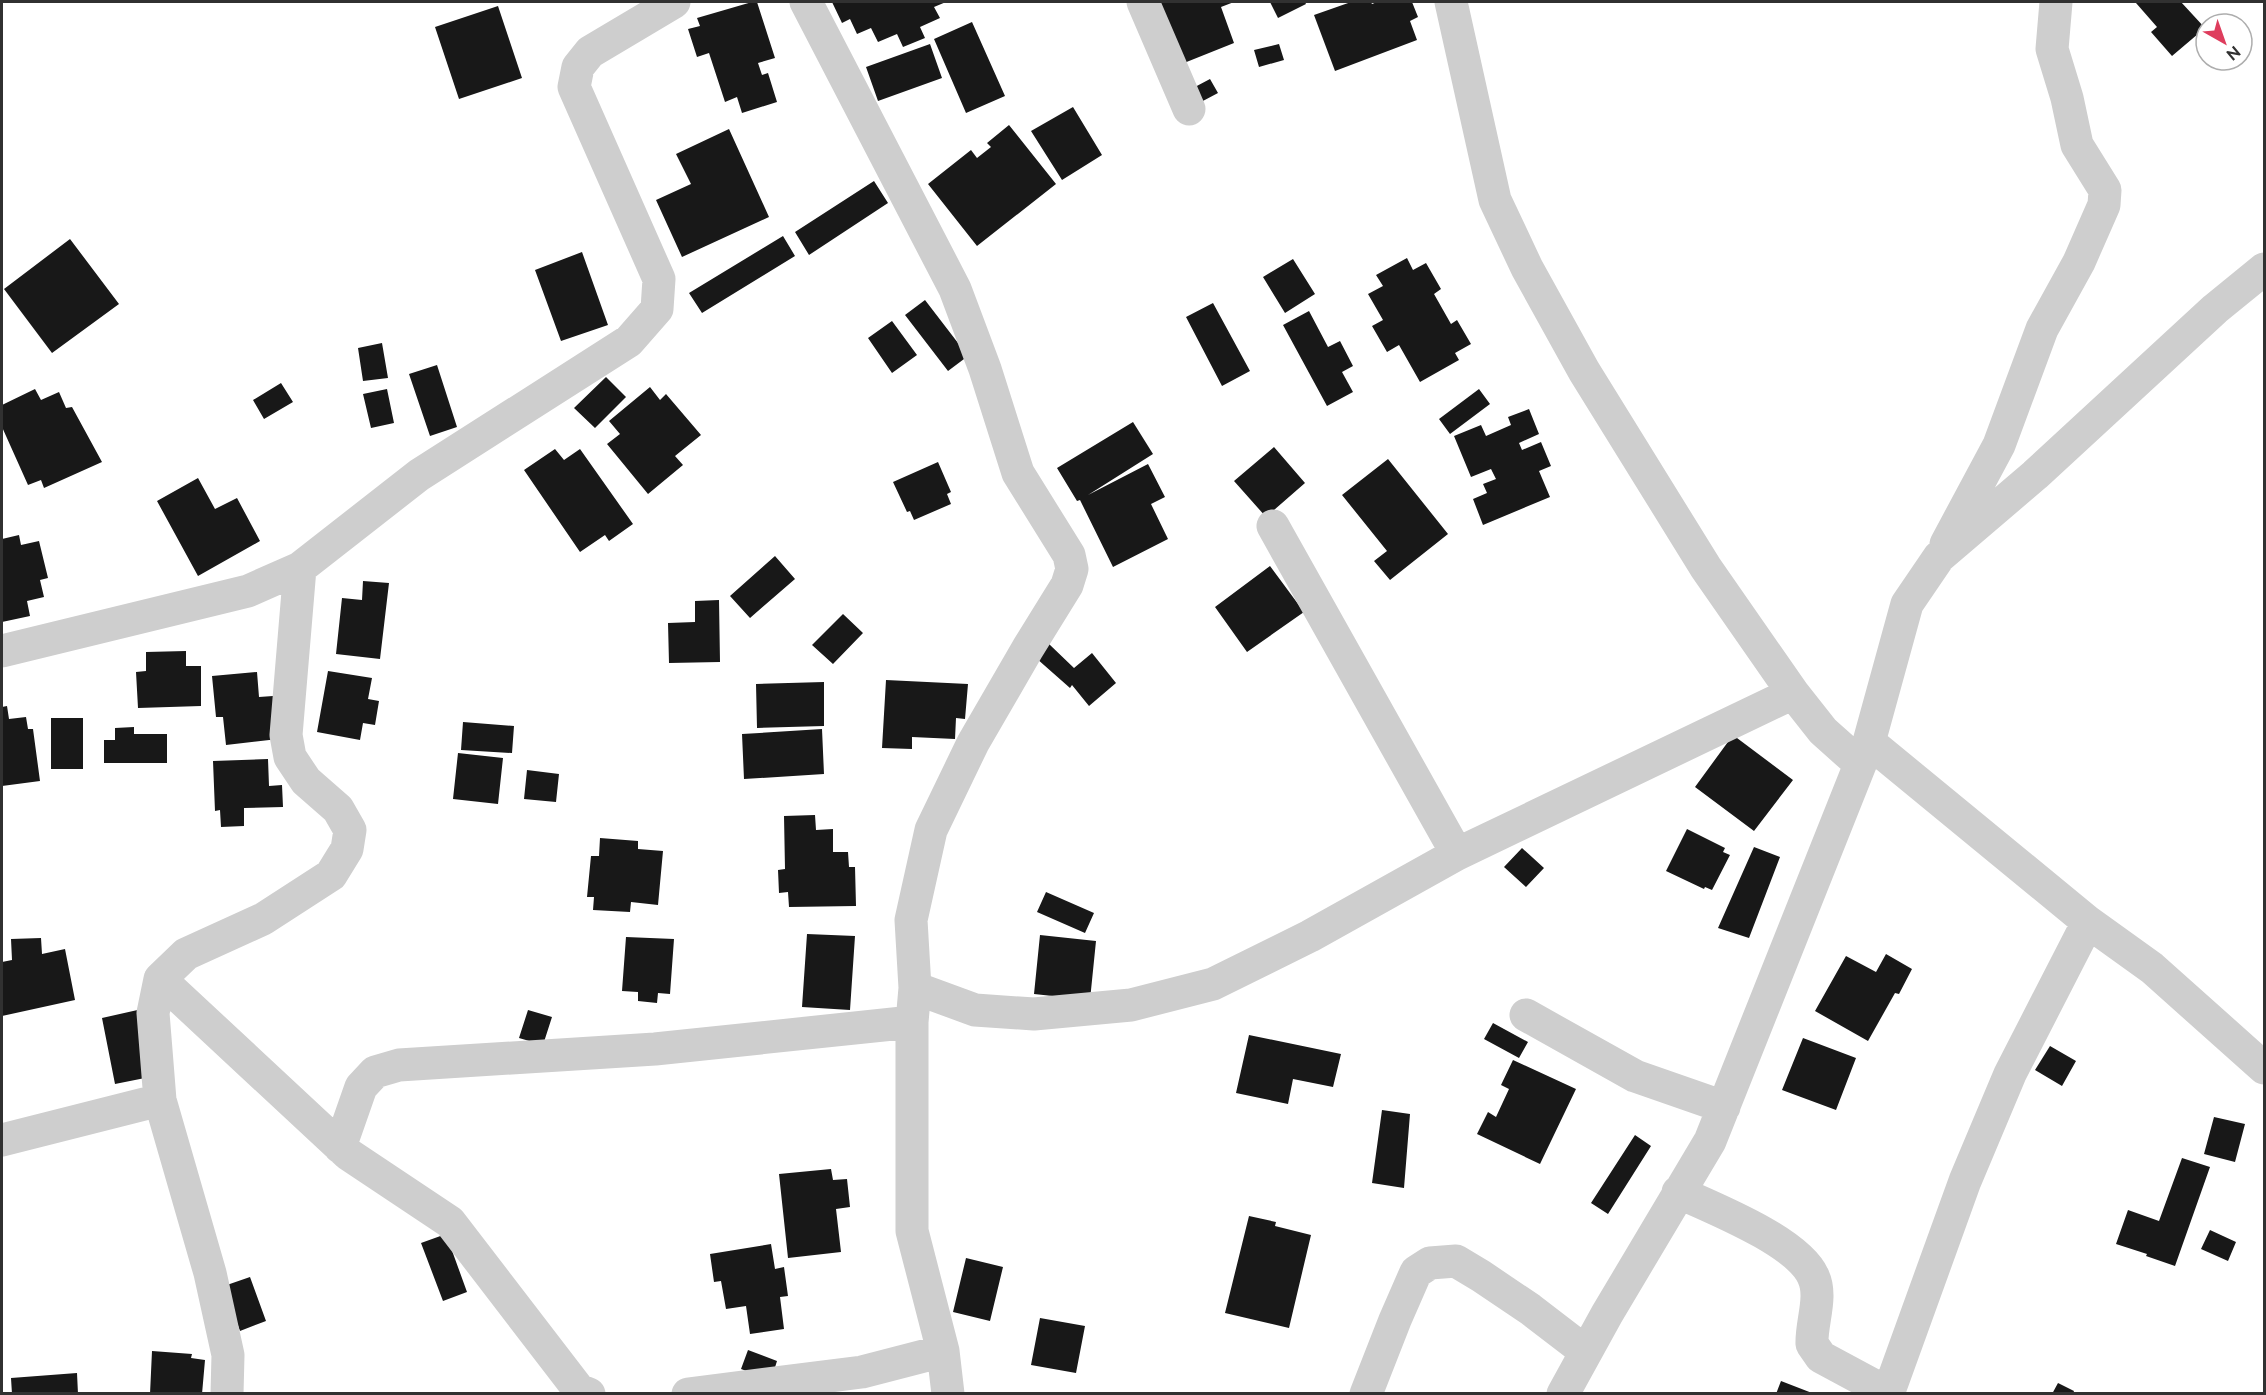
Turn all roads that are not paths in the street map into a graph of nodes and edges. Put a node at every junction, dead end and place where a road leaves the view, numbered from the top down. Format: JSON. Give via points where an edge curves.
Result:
{"nodes":[{"id":1,"x":674,"y":2,"type":"edge"},
{"id":2,"x":806,"y":2,"type":"edge"},
{"id":3,"x":1143,"y":2,"type":"edge"},
{"id":4,"x":1451,"y":2,"type":"edge"},
{"id":5,"x":2056,"y":2,"type":"edge"},
{"id":6,"x":1190,"y":109,"type":"dead end"},
{"id":7,"x":2265,"y":269,"type":"edge"},
{"id":8,"x":1273,"y":526,"type":"dead end"},
{"id":9,"x":1939,"y":557,"type":"junction"},
{"id":10,"x":300,"y":568,"type":"junction"},
{"id":11,"x":2,"y":651,"type":"edge"},
{"id":12,"x":1793,"y":693,"type":"junction"},
{"id":13,"x":1864,"y":753,"type":"junction"},
{"id":14,"x":1457,"y":854,"type":"junction"},
{"id":15,"x":2088,"y":922,"type":"junction"},
{"id":16,"x":160,"y":979,"type":"junction"},
{"id":17,"x":915,"y":988,"type":"junction"},
{"id":18,"x":1526,"y":1015,"type":"dead end"},
{"id":19,"x":912,"y":1022,"type":"junction"},
{"id":20,"x":2265,"y":1068,"type":"edge"},
{"id":21,"x":160,"y":1100,"type":"junction"},
{"id":22,"x":1724,"y":1107,"type":"junction"},
{"id":23,"x":2,"y":1140,"type":"edge"},
{"id":24,"x":340,"y":1146,"type":"junction"},
{"id":25,"x":1678,"y":1192,"type":"junction"},
{"id":26,"x":943,"y":1351,"type":"junction"},
{"id":27,"x":1586,"y":1352,"type":"junction"},
{"id":28,"x":1888,"y":1393,"type":"edge"},
{"id":29,"x":227,"y":1394,"type":"edge"},
{"id":30,"x":588,"y":1394,"type":"edge"},
{"id":31,"x":688,"y":1394,"type":"edge"},
{"id":32,"x":948,"y":1394,"type":"edge"},
{"id":33,"x":1366,"y":1394,"type":"edge"},
{"id":34,"x":1563,"y":1394,"type":"edge"}],
"edges":[{"from":1,"to":10,"type":"street","via":[[591,52],[578,67],[574,87],[658,279],[657,309],[628,341],[419,475]]},
{"from":2,"to":17,"type":"street","via":[[956,289],[1018,473],[1069,555],[1072,569],[1068,585],[973,743],[931,830],[911,920]]},
{"from":3,"to":6,"type":"street"},
{"from":4,"to":12,"type":"street","via":[[1495,200],[1527,268],[1584,371],[1706,568]]},
{"from":5,"to":9,"type":"street","via":[[2052,49],[2078,145],[2105,190],[2104,205],[2042,329],[2000,445]]},
{"from":7,"to":9,"type":"street","via":[[2215,309],[2035,475]]},
{"from":8,"to":14,"type":"street"},
{"from":9,"to":13,"type":"street","via":[[1907,604]]},
{"from":10,"to":11,"type":"street","via":[[248,591]]},
{"from":10,"to":16,"type":"street","via":[[286,735],[290,757],[306,781],[338,809],[350,830],[347,849],[331,875],[263,919],[186,954]]},
{"from":12,"to":13,"type":"street","via":[[1823,731]]},
{"from":12,"to":14,"type":"street"},
{"from":13,"to":15,"type":"street"},
{"from":13,"to":22,"type":"street"},
{"from":14,"to":17,"type":"street","via":[[1310,936],[1213,984],[1131,1005],[1034,1014],[975,1010]]},
{"from":15,"to":20,"type":"street","via":[[2152,968]]},
{"from":15,"to":28,"type":"street","via":[[2010,1074],[1965,1181]]},
{"from":16,"to":21,"type":"street","via":[[153,1013]]},
{"from":16,"to":24,"type":"street"},
{"from":17,"to":19,"type":"street"},
{"from":18,"to":22,"type":"street","via":[[1635,1076]]},
{"from":19,"to":24,"type":"street","via":[[655,1049],[399,1065],[375,1072],[361,1087]]},
{"from":19,"to":26,"type":"street","via":[[912,1231]]},
{"from":21,"to":23,"type":"street"},
{"from":21,"to":29,"type":"street","via":[[210,1273],[228,1355]]},
{"from":22,"to":25,"type":"street","via":[[1710,1141]]},
{"from":24,"to":30,"type":"street","via":[[450,1222],[579,1390]]},
{"from":25,"to":27,"type":"street"},
{"from":25,"to":28,"type":"street","via":[[1741,1221],[1799,1257],[1814,1276],[1817,1294],[1812,1344],[1821,1357]]},
{"from":26,"to":31,"type":"street","via":[[862,1372]]},
{"from":26,"to":32,"type":"street"},
{"from":27,"to":33,"type":"street","via":[[1481,1275],[1456,1262],[1430,1263],[1416,1272]]},
{"from":27,"to":34,"type":"street"}]}
